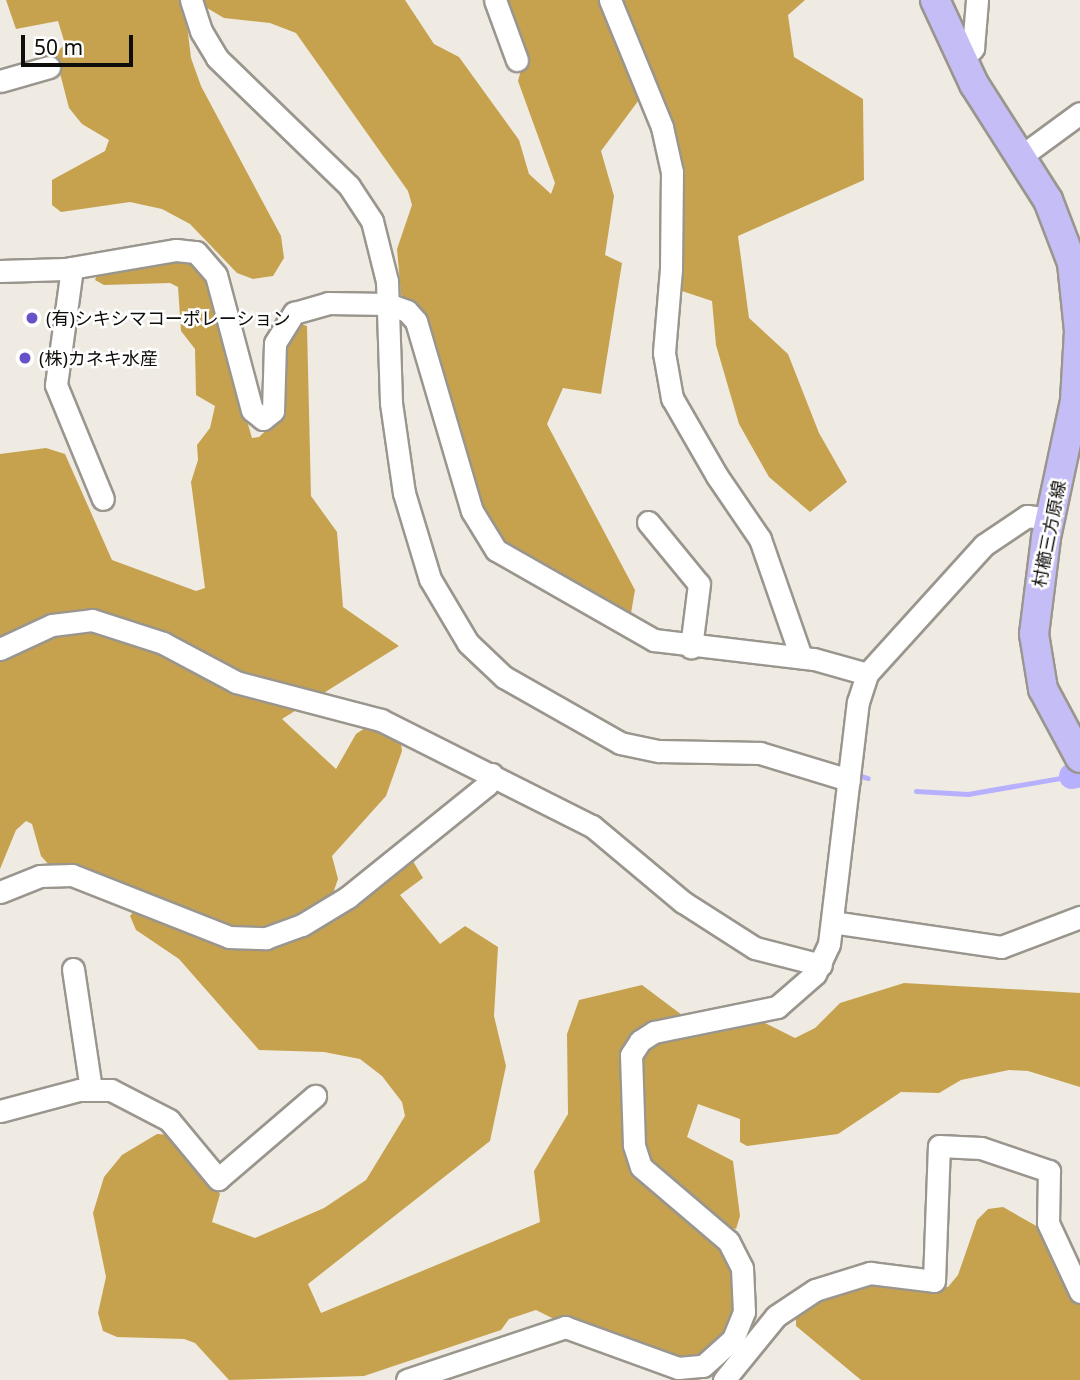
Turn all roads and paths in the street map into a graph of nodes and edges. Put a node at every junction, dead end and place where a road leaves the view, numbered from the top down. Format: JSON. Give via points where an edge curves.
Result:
{"nodes":[{"id":1,"x":191,"y":0,"type":"edge"},
{"id":2,"x":495,"y":0,"type":"edge"},
{"id":3,"x":610,"y":0,"type":"edge"},
{"id":4,"x":935,"y":0,"type":"edge"},
{"id":5,"x":977,"y":0,"type":"edge"},
{"id":6,"x":517,"y":60,"type":"dead end"},
{"id":7,"x":961,"y":61,"type":"junction"},
{"id":8,"x":49,"y":67,"type":"dead end"},
{"id":9,"x":0,"y":81,"type":"edge"},
{"id":10,"x":1080,"y":113,"type":"edge"},
{"id":11,"x":1020,"y":157,"type":"junction"},
{"id":12,"x":1074,"y":245,"type":"edge"},
{"id":13,"x":72,"y":268,"type":"junction"},
{"id":14,"x":0,"y":271,"type":"edge"},
{"id":15,"x":388,"y":304,"type":"junction"},
{"id":16,"x":103,"y":499,"type":"dead end"},
{"id":17,"x":1050,"y":519,"type":"junction"},
{"id":18,"x":648,"y":522,"type":"dead end"},
{"id":19,"x":691,"y":647,"type":"junction"},
{"id":20,"x":0,"y":649,"type":"edge"},
{"id":21,"x":802,"y":657,"type":"junction"},
{"id":22,"x":867,"y":674,"type":"junction"},
{"id":23,"x":1080,"y":758,"type":"edge"},
{"id":24,"x":492,"y":774,"type":"junction"},
{"id":25,"x":849,"y":780,"type":"junction"},
{"id":26,"x":0,"y":892,"type":"edge"},
{"id":27,"x":1080,"y":917,"type":"edge"},
{"id":28,"x":832,"y":922,"type":"junction"},
{"id":29,"x":821,"y":965,"type":"junction"},
{"id":30,"x":73,"y":969,"type":"dead end"},
{"id":31,"x":91,"y":1088,"type":"junction"},
{"id":32,"x":315,"y":1096,"type":"dead end"},
{"id":33,"x":0,"y":1111,"type":"edge"},
{"id":34,"x":1080,"y":1292,"type":"edge"},
{"id":35,"x":708,"y":1373,"type":"edge"},
{"id":36,"x":407,"y":1380,"type":"edge"},
{"id":37,"x":724,"y":1380,"type":"edge"}],
"edges":[{"from":1,"to":15,"type":"street","via":[[201,31],[217,58],[362,203],[380,240]]},
{"from":2,"to":6,"type":"street"},
{"from":3,"to":21,"type":"street","via":[[662,127],[671,172],[671,269],[664,353],[672,398],[760,539]]},
{"from":4,"to":7,"type":"main road","name":"村櫛三方原線"},
{"from":5,"to":7,"type":"street","via":[[973,48]]},
{"from":7,"to":11,"type":"main road","name":"村櫛三方原線"},
{"from":8,"to":9,"type":"street"},
{"from":10,"to":11,"type":"street"},
{"from":11,"to":12,"type":"main road","name":"村櫛三方原線"},
{"from":12,"to":17,"type":"main road","name":"村櫛三方原線","via":[[1079,307],[1077,377]]},
{"from":13,"to":14,"type":"street"},
{"from":13,"to":15,"type":"street","via":[[176,250],[205,257],[216,275],[252,410],[264,419],[273,411],[275,343],[294,313],[316,304]]},
{"from":13,"to":16,"type":"street","via":[[56,385]]},
{"from":15,"to":19,"type":"street","via":[[407,311],[416,321],[472,511],[485,539],[508,560],[643,635]]},
{"from":15,"to":25,"type":"street","via":[[394,433],[411,522],[440,602],[485,661],[525,690],[620,743],[659,751],[760,753]]},
{"from":17,"to":22,"type":"street","via":[[1027,516],[984,545]]},
{"from":17,"to":23,"type":"main road","name":"村櫛三方原線","via":[[1038,589],[1035,653],[1049,706]]},
{"from":18,"to":19,"type":"street","via":[[699,584]]},
{"from":19,"to":21,"type":"street"},
{"from":20,"to":24,"type":"street","via":[[71,620],[111,625],[179,651],[236,682],[382,720]]},
{"from":21,"to":22,"type":"street","via":[[855,667]]},
{"from":22,"to":25,"type":"street","via":[[858,702]]},
{"from":24,"to":26,"type":"street","via":[[487,785],[348,897],[302,925],[266,938],[229,937],[72,875],[40,876]]},
{"from":24,"to":29,"type":"street","via":[[592,825],[683,902],[755,948]]},
{"from":25,"to":28,"type":"street"},
{"from":27,"to":28,"type":"street","via":[[1002,947]]},
{"from":28,"to":29,"type":"street"},
{"from":29,"to":35,"type":"street","via":[[804,988],[777,1007],[654,1032],[640,1041],[631,1055],[636,1157],[648,1175],[727,1241],[746,1283],[740,1326]]},
{"from":30,"to":31,"type":"street"},
{"from":31,"to":32,"type":"street","via":[[127,1095],[169,1119],[218,1179]]},
{"from":31,"to":33,"type":"street"},
{"from":34,"to":37,"type":"street","via":[[1048,1223],[1049,1171],[981,1148],[940,1146],[934,1281],[870,1273],[808,1293],[776,1315]]},
{"from":35,"to":36,"type":"street","via":[[678,1368],[565,1328]]}]}
